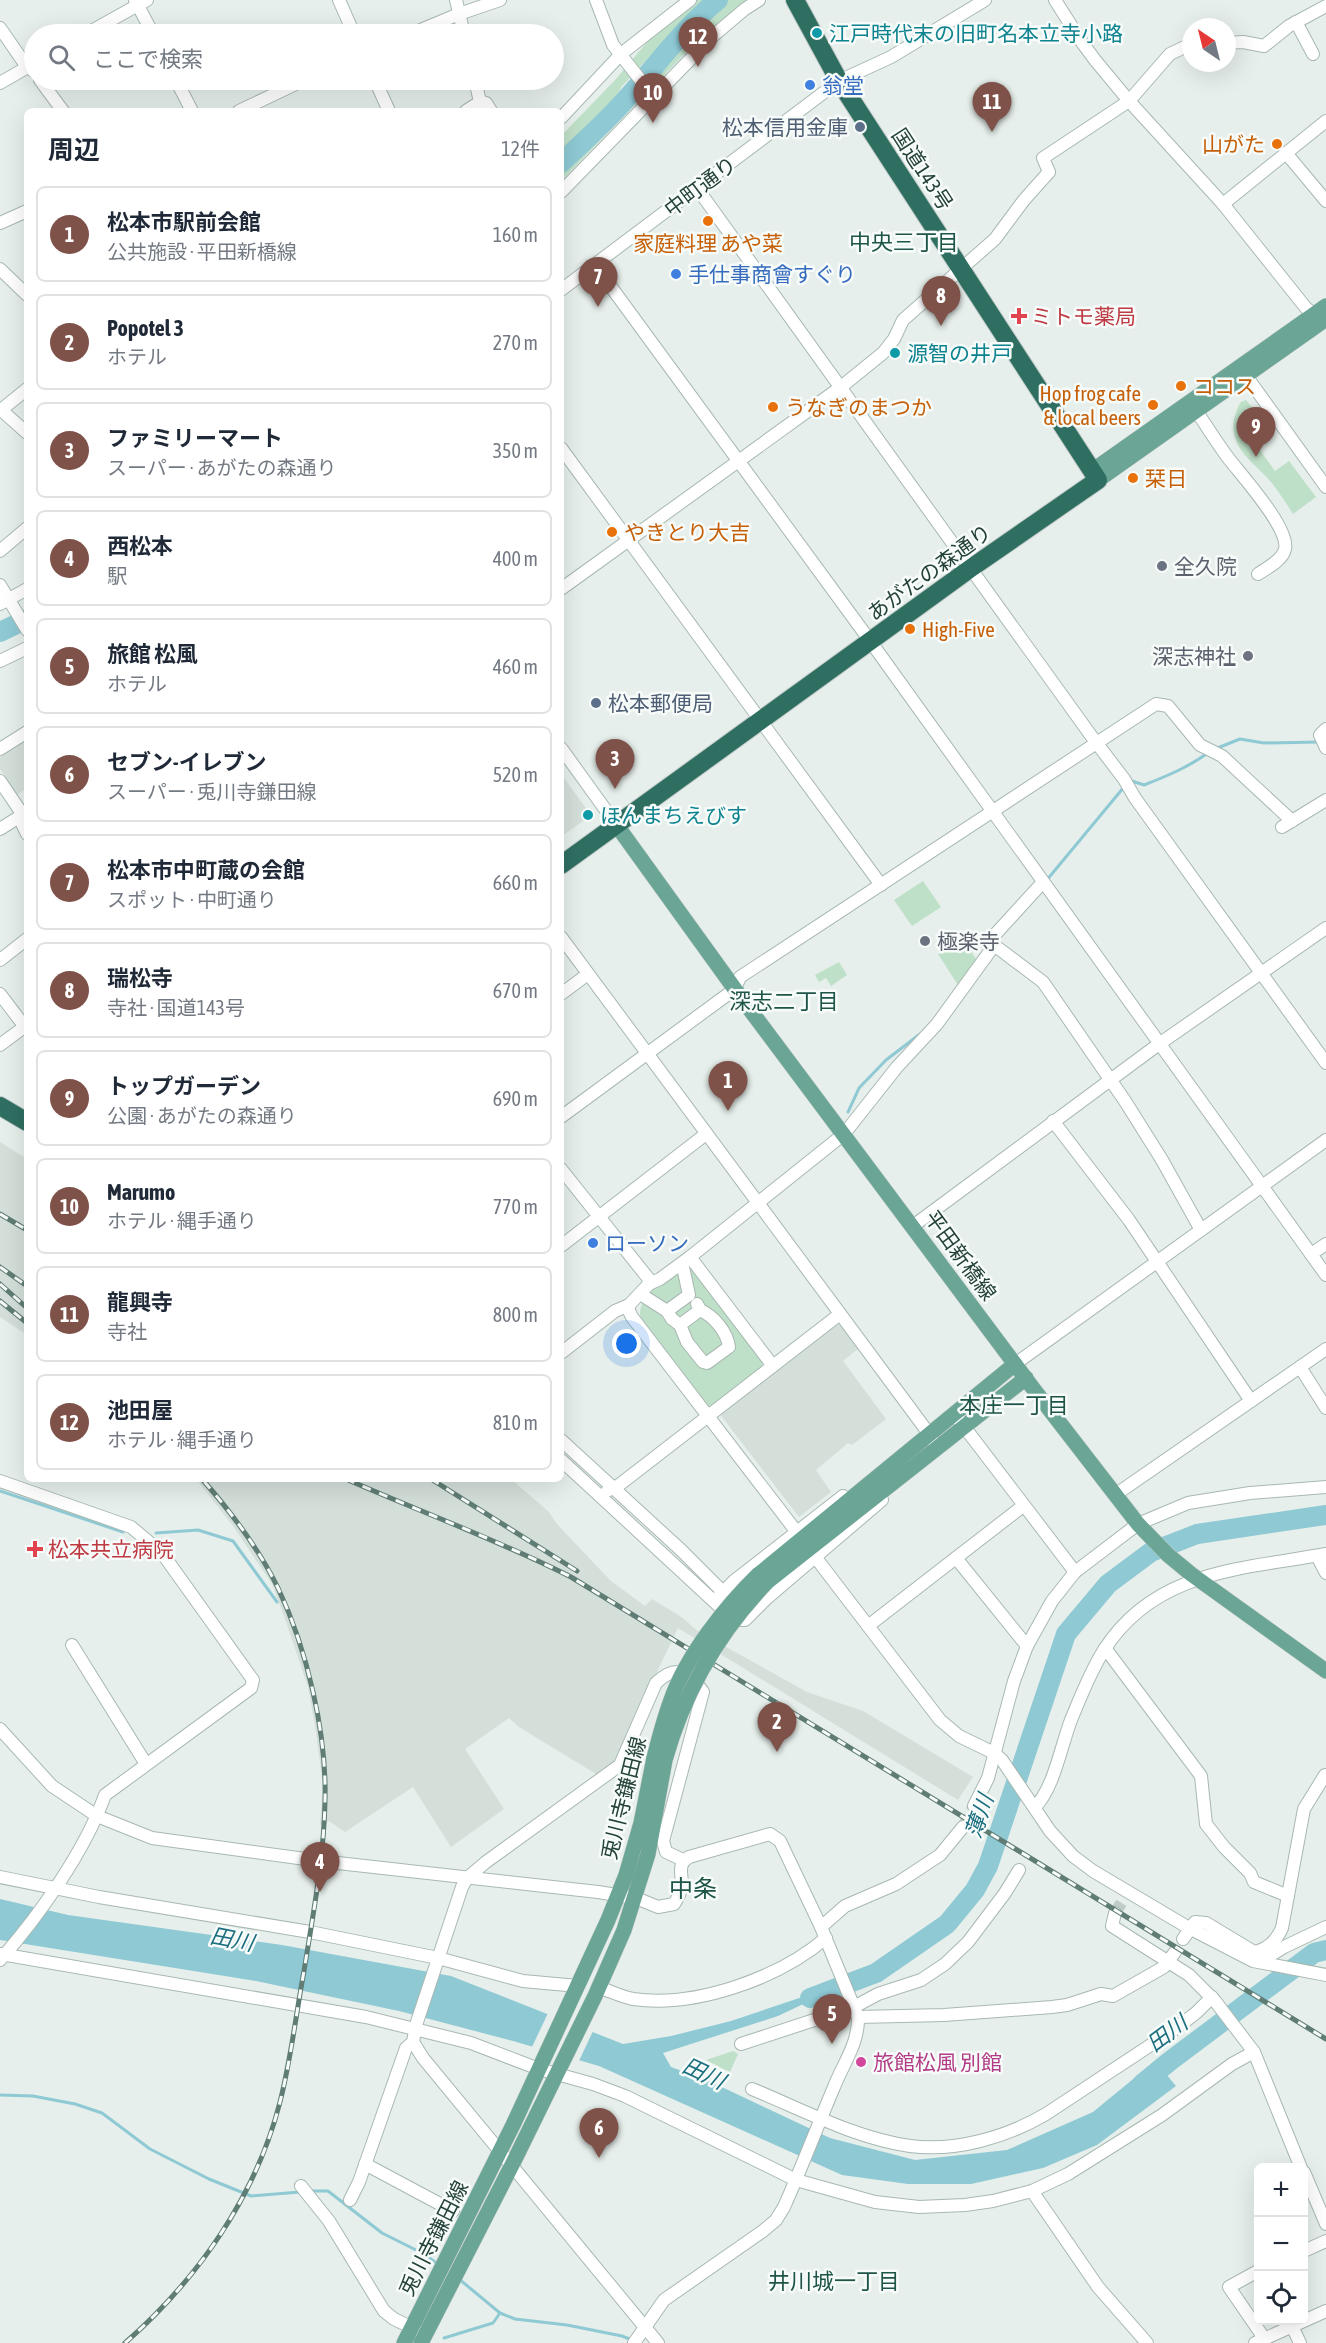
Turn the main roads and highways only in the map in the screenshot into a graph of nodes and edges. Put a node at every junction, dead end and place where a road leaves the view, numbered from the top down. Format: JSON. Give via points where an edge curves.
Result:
{"nodes":[{"id":1,"x":795,"y":0,"type":"edge"},
{"id":2,"x":1323,"y":317,"type":"edge"},
{"id":3,"x":1095,"y":476,"type":"junction"},
{"id":4,"x":613,"y":820,"type":"junction"},
{"id":5,"x":564,"y":849,"type":"edge"},
{"id":6,"x":564,"y":862,"type":"edge"},
{"id":7,"x":0,"y":1106,"type":"edge"},
{"id":8,"x":24,"y":1120,"type":"edge"},
{"id":9,"x":1015,"y":1364,"type":"junction"},
{"id":10,"x":1026,"y":1378,"type":"junction"},
{"id":11,"x":763,"y":1578,"type":"junction"},
{"id":12,"x":1326,"y":1671,"type":"edge"},
{"id":13,"x":659,"y":1759,"type":"junction"},
{"id":14,"x":419,"y":2335,"type":"edge"},
{"id":15,"x":404,"y":2343,"type":"edge"}],
"edges":[{"from":1,"to":3,"type":"highway","name":"国道143号","via":[[838,81]]},
{"from":2,"to":3,"type":"main road","name":"あがたの森通り"},
{"from":3,"to":4,"type":"highway","name":"あがたの森通り"},
{"from":4,"to":5,"type":"highway","name":"あがたの森通り"},
{"from":4,"to":6,"type":"highway","name":"あがたの森通り"},
{"from":4,"to":9,"type":"main road","name":"平田新橋線"},
{"from":7,"to":8,"type":"highway"},
{"from":9,"to":10,"type":"main road","name":"平田新橋線"},
{"from":9,"to":11,"type":"main road","name":"兎川寺鎌田線","via":[[889,1467]]},
{"from":10,"to":11,"type":"main road","name":"兎川寺鎌田線","via":[[905,1475]]},
{"from":10,"to":12,"type":"main road","name":"平田新橋線","via":[[1115,1495],[1168,1555]]},
{"from":11,"to":13,"type":"main road","name":"兎川寺鎌田線","bridge":true,"via":[[706,1661]]},
{"from":13,"to":14,"type":"main road","name":"兎川寺鎌田線","via":[[618,1895],[501,2151],[441,2266]]},
{"from":13,"to":14,"type":"main road","name":"兎川寺鎌田線","via":[[648,1854],[624,1930],[513,2165],[455,2278]]},
{"from":14,"to":15,"type":"main road","name":"兎川寺鎌田線"}]}
